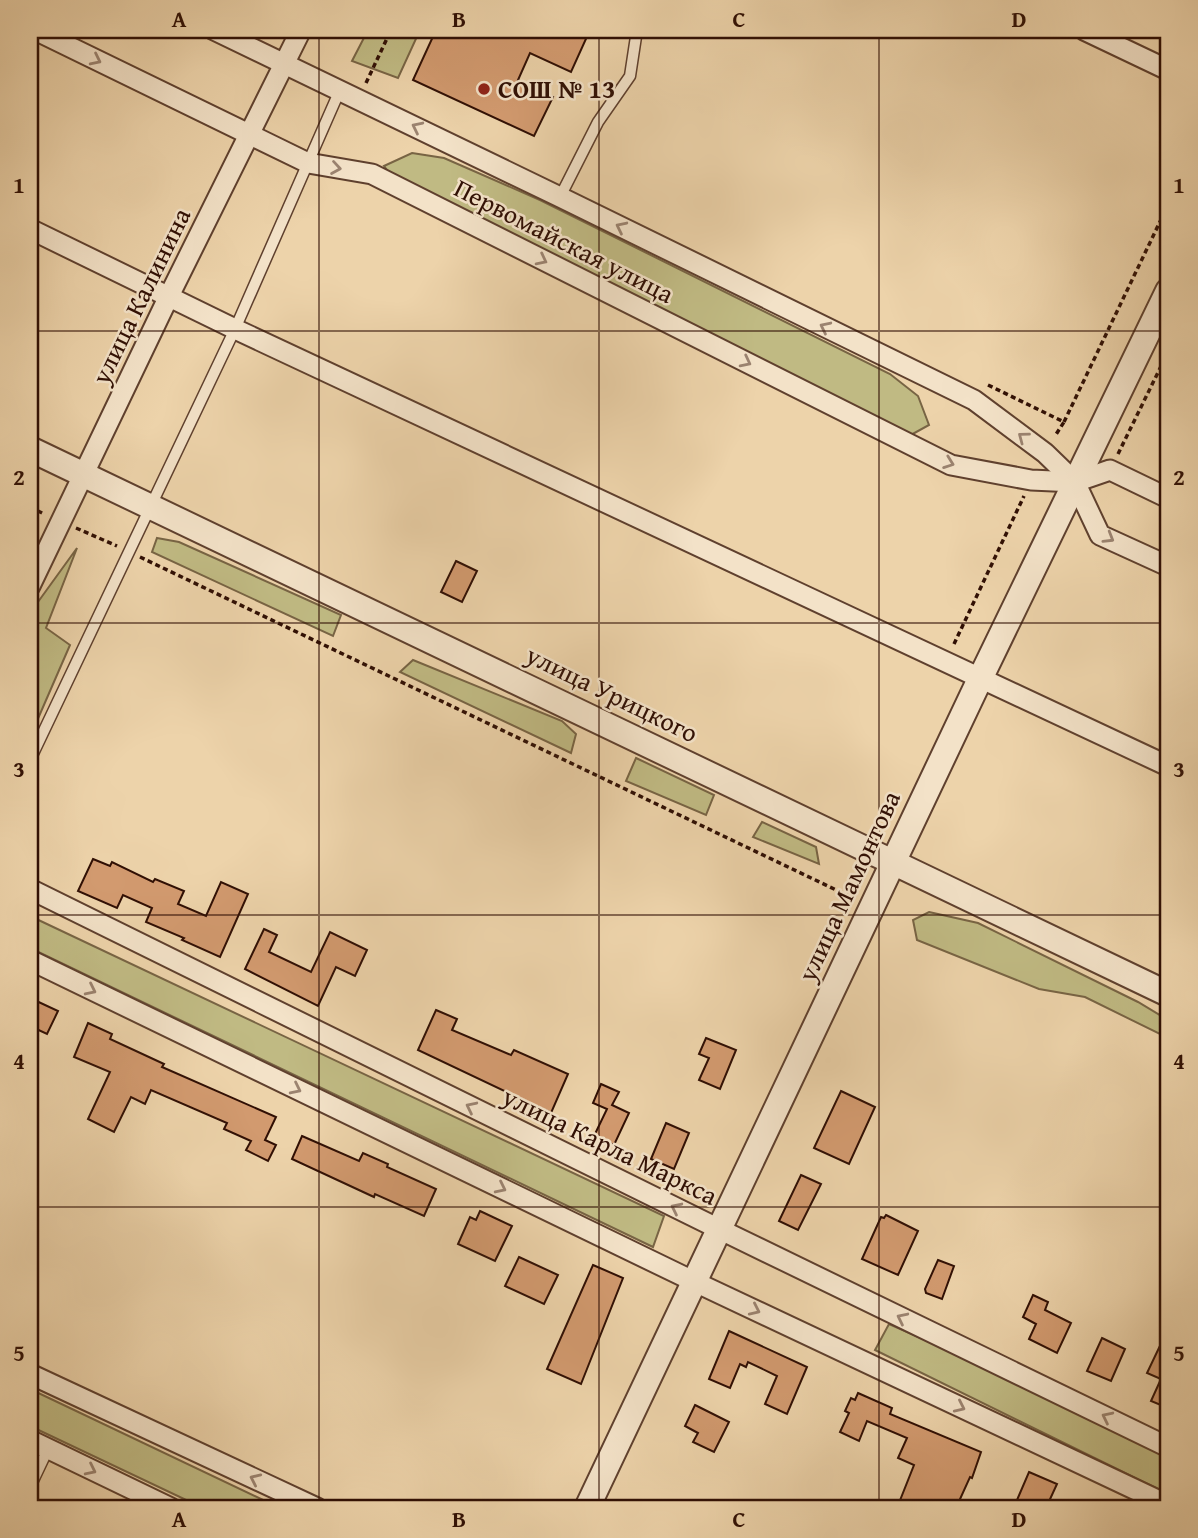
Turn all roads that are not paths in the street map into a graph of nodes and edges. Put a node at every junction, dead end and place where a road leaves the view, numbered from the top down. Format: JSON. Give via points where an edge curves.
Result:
{"nodes":[{"id":1,"x":35,"y":30,"type":"edge"},
{"id":2,"x":214,"y":30,"type":"edge"},
{"id":3,"x":301,"y":30,"type":"edge"},
{"id":4,"x":637,"y":30,"type":"edge"},
{"id":5,"x":1084,"y":30,"type":"edge"},
{"id":6,"x":284,"y":63,"type":"junction"},
{"id":7,"x":1168,"y":70,"type":"edge"},
{"id":8,"x":336,"y":99,"type":"dead end"},
{"id":9,"x":250,"y":135,"type":"junction"},
{"id":10,"x":308,"y":163,"type":"junction"},
{"id":11,"x":560,"y":197,"type":"junction"},
{"id":12,"x":30,"y":229,"type":"edge"},
{"id":13,"x":1168,"y":291,"type":"edge"},
{"id":14,"x":169,"y":296,"type":"junction"},
{"id":15,"x":235,"y":329,"type":"junction"},
{"id":16,"x":30,"y":449,"type":"edge"},
{"id":17,"x":82,"y":474,"type":"junction"},
{"id":18,"x":1074,"y":482,"type":"junction"},
{"id":19,"x":1168,"y":498,"type":"edge"},
{"id":20,"x":150,"y":506,"type":"junction"},
{"id":21,"x":1168,"y":566,"type":"edge"},
{"id":22,"x":30,"y":586,"type":"edge"},
{"id":23,"x":981,"y":679,"type":"junction"},
{"id":24,"x":30,"y":760,"type":"edge"},
{"id":25,"x":1168,"y":766,"type":"edge"},
{"id":26,"x":894,"y":862,"type":"junction"},
{"id":27,"x":30,"y":889,"type":"edge"},
{"id":28,"x":30,"y":960,"type":"edge"},
{"id":29,"x":1168,"y":994,"type":"edge"},
{"id":30,"x":719,"y":1229,"type":"junction"},
{"id":31,"x":693,"y":1281,"type":"junction"},
{"id":32,"x":30,"y":1374,"type":"edge"},
{"id":33,"x":30,"y":1440,"type":"edge"},
{"id":34,"x":1168,"y":1447,"type":"edge"},
{"id":35,"x":48,"y":1449,"type":"junction"},
{"id":36,"x":30,"y":1488,"type":"edge"},
{"id":37,"x":1168,"y":1505,"type":"edge"},
{"id":38,"x":171,"y":1508,"type":"edge"},
{"id":39,"x":317,"y":1508,"type":"edge"},
{"id":40,"x":587,"y":1508,"type":"edge"}],
"edges":[{"from":1,"to":9,"type":"street","name":"Первомайская улица","one_way":true},
{"from":2,"to":6,"type":"street","name":"Первомайская улица"},
{"from":3,"to":6,"type":"street","name":"улица Калинина"},
{"from":4,"to":11,"type":"lane","via":[[629,76],[598,122]]},
{"from":5,"to":7,"type":"street"},
{"from":6,"to":9,"type":"street","name":"улица Калинина"},
{"from":11,"to":6,"type":"street","name":"Первомайская улица","one_way":true},
{"from":8,"to":10,"type":"lane"},
{"from":9,"to":10,"type":"street","name":"Первомайская улица"},
{"from":9,"to":14,"type":"street","name":"улица Калинина"},
{"from":10,"to":15,"type":"lane"},
{"from":10,"to":18,"type":"street","name":"Первомайская улица","one_way":true,"via":[[372,174],[951,465],[1031,480]]},
{"from":18,"to":11,"type":"street","name":"Первомайская улица","one_way":true,"via":[[1045,453],[974,400]]},
{"from":12,"to":14,"type":"street"},
{"from":13,"to":18,"type":"street","name":"улица Мамонтова"},
{"from":14,"to":15,"type":"street"},
{"from":14,"to":17,"type":"street","name":"улица Калинина"},
{"from":15,"to":20,"type":"lane"},
{"from":15,"to":23,"type":"street"},
{"from":16,"to":17,"type":"street","name":"улица Урицкого"},
{"from":17,"to":20,"type":"street","name":"улица Урицкого"},
{"from":17,"to":22,"type":"street","name":"улица Калинина"},
{"from":18,"to":19,"type":"street","name":"Первомайская улица","via":[[1110,470]]},
{"from":18,"to":21,"type":"street","name":"Первомайская улица","one_way":true,"via":[[1100,535]]},
{"from":18,"to":23,"type":"street","name":"улица Мамонтова"},
{"from":20,"to":24,"type":"lane"},
{"from":20,"to":26,"type":"street","name":"улица Урицкого"},
{"from":23,"to":25,"type":"street"},
{"from":23,"to":26,"type":"street","name":"улица Мамонтова"},
{"from":26,"to":29,"type":"street","name":"улица Урицкого"},
{"from":26,"to":30,"type":"street","name":"улица Мамонтова"},
{"from":30,"to":27,"type":"street","name":"улица Карла Маркса","one_way":true},
{"from":28,"to":31,"type":"street","one_way":true},
{"from":30,"to":31,"type":"street","name":"улица Мамонтова"},
{"from":34,"to":30,"type":"street","name":"улица Карла Маркса","one_way":true},
{"from":31,"to":37,"type":"street","one_way":true},
{"from":31,"to":40,"type":"street","name":"улица Мамонтова"},
{"from":39,"to":32,"type":"street","one_way":true},
{"from":33,"to":35,"type":"street"},
{"from":35,"to":36,"type":"lane"},
{"from":35,"to":38,"type":"street","one_way":true}]}
